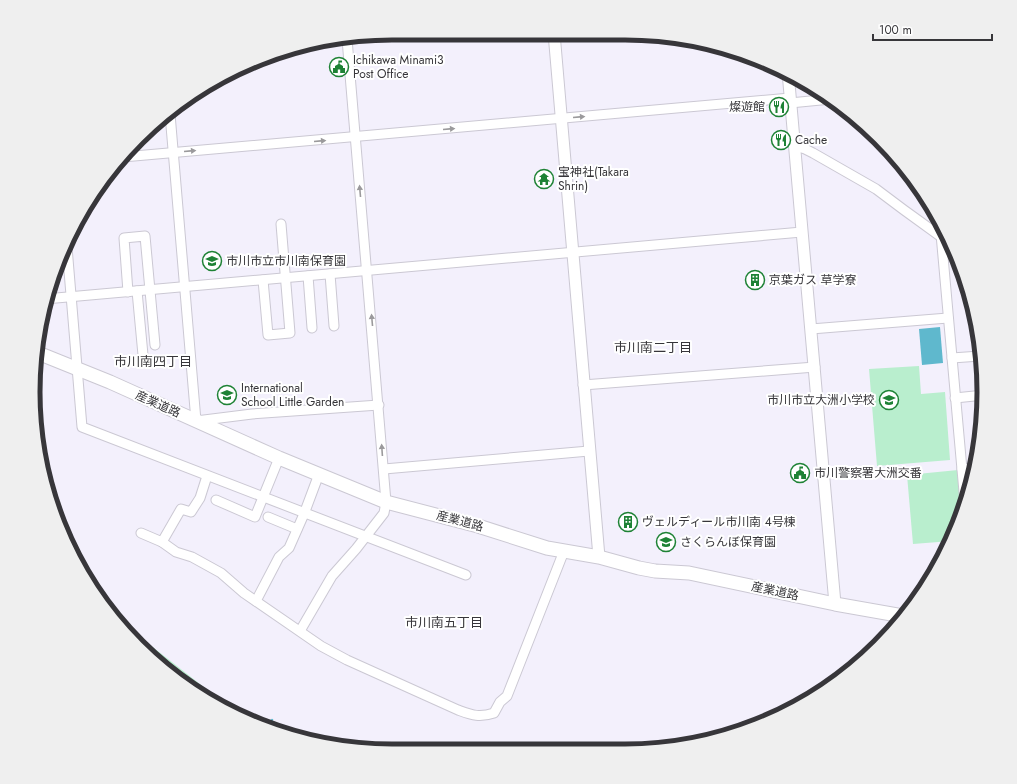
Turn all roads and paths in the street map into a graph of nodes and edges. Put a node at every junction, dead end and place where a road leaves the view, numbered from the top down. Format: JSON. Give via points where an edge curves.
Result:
{"nodes":[{"id":1,"x":554,"y":40,"type":"edge"},
{"id":2,"x":347,"y":43,"type":"edge"},
{"id":3,"x":789,"y":80,"type":"edge"},
{"id":4,"x":821,"y":99,"type":"edge"},
{"id":5,"x":790,"y":100,"type":"junction"},
{"id":6,"x":170,"y":119,"type":"edge"},
{"id":7,"x":561,"y":119,"type":"junction"},
{"id":8,"x":356,"y":138,"type":"junction"},
{"id":9,"x":794,"y":146,"type":"junction"},
{"id":10,"x":173,"y":153,"type":"junction"},
{"id":11,"x":130,"y":156,"type":"edge"},
{"id":12,"x":281,"y":224,"type":"dead end"},
{"id":13,"x":802,"y":232,"type":"junction"},
{"id":14,"x":941,"y":237,"type":"joint"},
{"id":15,"x":573,"y":252,"type":"junction"},
{"id":16,"x":68,"y":255,"type":"edge"},
{"id":17,"x":368,"y":271,"type":"junction"},
{"id":18,"x":330,"y":274,"type":"junction"},
{"id":19,"x":308,"y":276,"type":"junction"},
{"id":20,"x":286,"y":278,"type":"junction"},
{"id":21,"x":263,"y":280,"type":"junction"},
{"id":22,"x":185,"y":287,"type":"junction"},
{"id":23,"x":150,"y":290,"type":"junction"},
{"id":24,"x":132,"y":292,"type":"junction"},
{"id":25,"x":71,"y":297,"type":"junction"},
{"id":26,"x":53,"y":298,"type":"edge"},
{"id":27,"x":948,"y":318,"type":"junction"},
{"id":28,"x":334,"y":326,"type":"dead end"},
{"id":29,"x":312,"y":328,"type":"dead end"},
{"id":30,"x":811,"y":329,"type":"junction"},
{"id":31,"x":155,"y":345,"type":"dead end"},
{"id":32,"x":42,"y":355,"type":"edge"},
{"id":33,"x":143,"y":355,"type":"dead end"},
{"id":34,"x":975,"y":356,"type":"edge"},
{"id":35,"x":952,"y":358,"type":"junction"},
{"id":36,"x":815,"y":367,"type":"junction"},
{"id":37,"x":76,"y":368,"type":"junction"},
{"id":38,"x":583,"y":385,"type":"junction"},
{"id":39,"x":977,"y":396,"type":"edge"},
{"id":40,"x":955,"y":398,"type":"junction"},
{"id":41,"x":379,"y":405,"type":"junction"},
{"id":42,"x":196,"y":421,"type":"junction"},
{"id":43,"x":589,"y":451,"type":"junction"},
{"id":44,"x":280,"y":458,"type":"junction"},
{"id":45,"x":384,"y":469,"type":"junction"},
{"id":46,"x":962,"y":469,"type":"junction"},
{"id":47,"x":968,"y":469,"type":"edge"},
{"id":48,"x":319,"y":474,"type":"junction"},
{"id":49,"x":207,"y":476,"type":"junction"},
{"id":50,"x":964,"y":487,"type":"edge"},
{"id":51,"x":262,"y":497,"type":"junction"},
{"id":52,"x":216,"y":500,"type":"dead end"},
{"id":53,"x":386,"y":502,"type":"junction"},
{"id":54,"x":304,"y":514,"type":"junction"},
{"id":55,"x":268,"y":517,"type":"dead end"},
{"id":56,"x":297,"y":529,"type":"junction"},
{"id":57,"x":141,"y":533,"type":"dead end"},
{"id":58,"x":365,"y":536,"type":"junction"},
{"id":59,"x":162,"y":542,"type":"junction"},
{"id":60,"x":564,"y":551,"type":"junction"},
{"id":61,"x":599,"y":557,"type":"junction"},
{"id":62,"x":466,"y":575,"type":"dead end"},
{"id":63,"x":256,"y":601,"type":"junction"},
{"id":64,"x":835,"y":604,"type":"junction"},
{"id":65,"x":897,"y":615,"type":"edge"},
{"id":66,"x":300,"y":631,"type":"junction"}],
"edges":[{"from":1,"to":7,"type":"street"},
{"from":2,"to":8,"type":"street"},
{"from":3,"to":5,"type":"street"},
{"from":4,"to":5,"type":"street"},
{"from":7,"to":5,"type":"street","one_way":true},
{"from":5,"to":9,"type":"street"},
{"from":6,"to":10,"type":"street"},
{"from":8,"to":7,"type":"street","one_way":true},
{"from":7,"to":15,"type":"street"},
{"from":10,"to":8,"type":"street","one_way":true},
{"from":17,"to":8,"type":"street","one_way":true},
{"from":9,"to":13,"type":"street"},
{"from":9,"to":14,"type":"street","via":[[813,153],[876,189]]},
{"from":10,"to":11,"type":"street"},
{"from":10,"to":22,"type":"street"},
{"from":12,"to":20,"type":"street"},
{"from":13,"to":15,"type":"street"},
{"from":13,"to":30,"type":"street"},
{"from":14,"to":27,"type":"street"},
{"from":15,"to":17,"type":"street"},
{"from":15,"to":38,"type":"street"},
{"from":16,"to":25,"type":"street"},
{"from":17,"to":18,"type":"street"},
{"from":41,"to":17,"type":"street","one_way":true},
{"from":18,"to":19,"type":"street"},
{"from":18,"to":28,"type":"street"},
{"from":19,"to":20,"type":"street"},
{"from":19,"to":29,"type":"street"},
{"from":20,"to":21,"type":"street"},
{"from":20,"to":21,"type":"street","via":[[290,333],[268,335]]},
{"from":21,"to":22,"type":"street"},
{"from":22,"to":23,"type":"street"},
{"from":22,"to":42,"type":"street"},
{"from":23,"to":24,"type":"street"},
{"from":23,"to":24,"type":"street","via":[[145,236],[124,238]]},
{"from":23,"to":31,"type":"street"},
{"from":24,"to":25,"type":"street"},
{"from":24,"to":33,"type":"street"},
{"from":25,"to":26,"type":"street"},
{"from":25,"to":37,"type":"street"},
{"from":27,"to":30,"type":"street"},
{"from":27,"to":35,"type":"street"},
{"from":30,"to":36,"type":"street"},
{"from":32,"to":37,"type":"main road","name":"産業道路"},
{"from":34,"to":35,"type":"street"},
{"from":35,"to":40,"type":"street"},
{"from":36,"to":38,"type":"street"},
{"from":36,"to":64,"type":"street"},
{"from":37,"to":42,"type":"main road","name":"産業道路"},
{"from":37,"to":49,"type":"street","via":[[82,427]]},
{"from":38,"to":43,"type":"street"},
{"from":39,"to":40,"type":"street"},
{"from":40,"to":46,"type":"street"},
{"from":41,"to":42,"type":"street","via":[[252,414]]},
{"from":45,"to":41,"type":"street","one_way":true},
{"from":42,"to":44,"type":"main road","name":"産業道路"},
{"from":43,"to":45,"type":"street"},
{"from":43,"to":61,"type":"street"},
{"from":44,"to":48,"type":"main road","name":"産業道路"},
{"from":44,"to":51,"type":"street"},
{"from":45,"to":53,"type":"street"},
{"from":46,"to":47,"type":"street"},
{"from":46,"to":50,"type":"street"},
{"from":48,"to":53,"type":"main road","name":"産業道路"},
{"from":48,"to":54,"type":"street"},
{"from":49,"to":51,"type":"street"},
{"from":49,"to":59,"type":"street","via":[[200,498],[191,512],[182,508]]},
{"from":51,"to":52,"type":"street","via":[[255,517]]},
{"from":51,"to":54,"type":"street"},
{"from":53,"to":58,"type":"street","via":[[384,513]]},
{"from":53,"to":60,"type":"main road","name":"産業道路"},
{"from":54,"to":56,"type":"street"},
{"from":54,"to":58,"type":"street"},
{"from":55,"to":56,"type":"street"},
{"from":56,"to":63,"type":"street","via":[[289,548],[279,557]]},
{"from":57,"to":59,"type":"street"},
{"from":58,"to":62,"type":"street"},
{"from":58,"to":66,"type":"street","via":[[332,576]]},
{"from":59,"to":63,"type":"street","via":[[176,552],[192,557],[221,573]]},
{"from":60,"to":61,"type":"main road","name":"産業道路"},
{"from":60,"to":66,"type":"street","via":[[507,696],[494,713],[473,716],[458,710],[347,660]]},
{"from":61,"to":64,"type":"main road","name":"産業道路","via":[[639,568],[689,573]]},
{"from":63,"to":66,"type":"street"},
{"from":64,"to":65,"type":"main road","name":"産業道路"}]}
